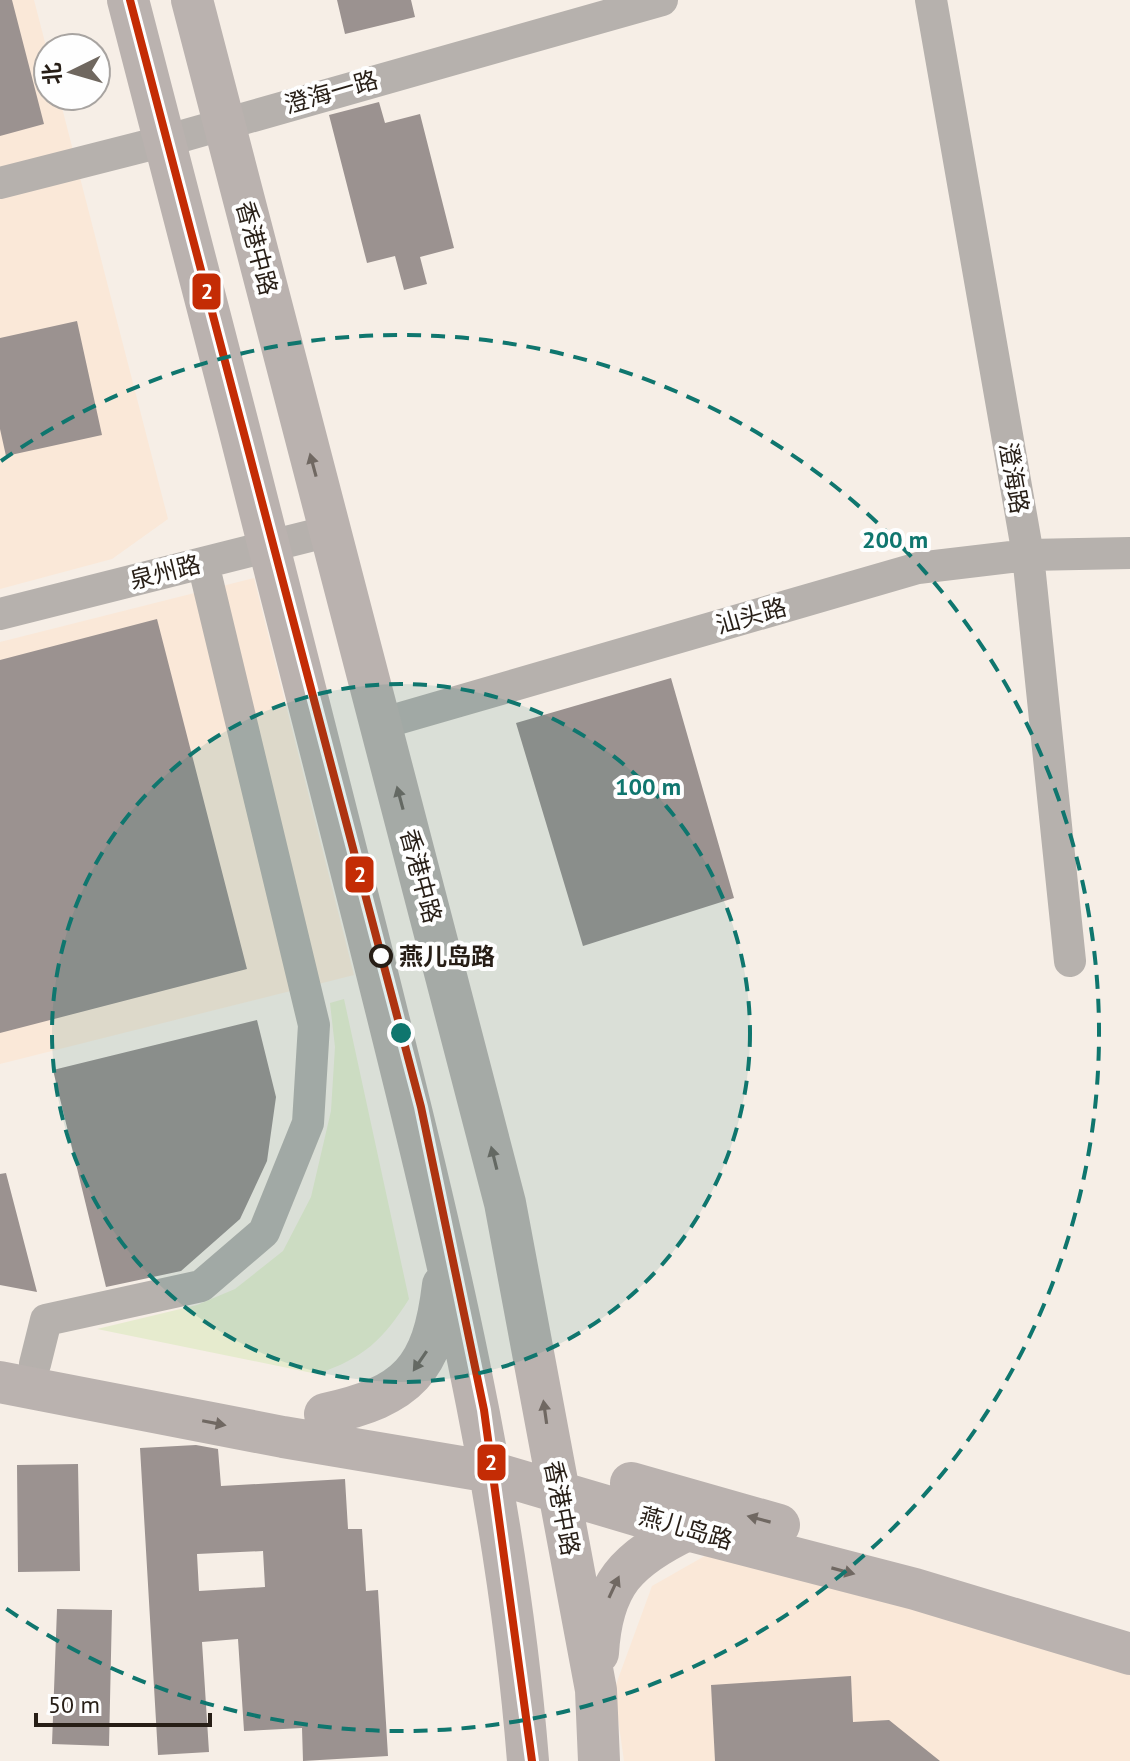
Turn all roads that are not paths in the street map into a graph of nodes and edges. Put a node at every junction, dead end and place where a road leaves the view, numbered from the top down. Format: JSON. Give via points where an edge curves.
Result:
{"nodes":[{"id":1,"x":128,"y":0,"type":"edge"},
{"id":2,"x":192,"y":0,"type":"edge"},
{"id":3,"x":662,"y":0,"type":"edge"},
{"id":4,"x":931,"y":0,"type":"edge"},
{"id":5,"x":225,"y":122,"type":"junction"},
{"id":6,"x":165,"y":141,"type":"junction"},
{"id":7,"x":0,"y":183,"type":"edge"},
{"id":8,"x":330,"y":531,"type":"junction"},
{"id":9,"x":271,"y":546,"type":"junction"},
{"id":10,"x":1130,"y":553,"type":"edge"},
{"id":11,"x":1028,"y":555,"type":"junction"},
{"id":12,"x":203,"y":563,"type":"junction"},
{"id":13,"x":0,"y":614,"type":"edge"},
{"id":14,"x":380,"y":724,"type":"junction"},
{"id":15,"x":1070,"y":961,"type":"dead end"},
{"id":16,"x":446,"y":1260,"type":"junction"},
{"id":17,"x":12,"y":1368,"type":"edge"},
{"id":18,"x":325,"y":1414,"type":"junction"},
{"id":19,"x":488,"y":1457,"type":"junction"},
{"id":20,"x":555,"y":1474,"type":"junction"},
{"id":21,"x":687,"y":1530,"type":"junction"},
{"id":22,"x":1130,"y":1627,"type":"edge"},
{"id":23,"x":1130,"y":1654,"type":"edge"},
{"id":24,"x":596,"y":1690,"type":"junction"},
{"id":25,"x":528,"y":1761,"type":"edge"},
{"id":26,"x":599,"y":1761,"type":"edge"}],
"edges":[{"from":1,"to":6,"type":"main road"},
{"from":2,"to":5,"type":"main road","name":"香港中路"},
{"from":3,"to":5,"type":"street","name":"澄海一路"},
{"from":4,"to":11,"type":"street","name":"澄海路"},
{"from":5,"to":6,"type":"street","name":"澄海一路"},
{"from":8,"to":5,"type":"main road","name":"香港中路","one_way":true},
{"from":6,"to":7,"type":"street","name":"澄海一路"},
{"from":6,"to":9,"type":"main road"},
{"from":8,"to":9,"type":"street","name":"泉州路"},
{"from":8,"to":14,"type":"main road","name":"香港中路"},
{"from":9,"to":12,"type":"street","name":"泉州路"},
{"from":9,"to":16,"type":"main road"},
{"from":10,"to":11,"type":"street","name":"汕头路"},
{"from":11,"to":14,"type":"street","name":"汕头路","via":[[918,568]]},
{"from":11,"to":15,"type":"street","name":"澄海路"},
{"from":12,"to":13,"type":"street","name":"泉州路"},
{"from":12,"to":17,"type":"street","via":[[314,1025],[308,1123],[264,1232],[201,1286],[46,1320]]},
{"from":20,"to":14,"type":"main road","name":"香港中路","one_way":true,"via":[[505,1203]]},
{"from":16,"to":18,"type":"main road","one_way":true,"via":[[439,1324],[423,1360],[395,1392],[365,1406]]},
{"from":16,"to":19,"type":"main road"},
{"from":17,"to":18,"type":"main road","name":"燕儿岛路"},
{"from":17,"to":19,"type":"main road","name":"燕儿岛路","one_way":true,"via":[[283,1437]]},
{"from":18,"to":19,"type":"main road","name":"燕儿岛路"},
{"from":19,"to":20,"type":"main road","name":"燕儿岛路"},
{"from":19,"to":25,"type":"main road"},
{"from":20,"to":21,"type":"main road","name":"燕儿岛路"},
{"from":22,"to":20,"type":"main road","name":"燕儿岛路","one_way":true},
{"from":20,"to":24,"type":"main road","name":"香港中路"},
{"from":21,"to":23,"type":"main road","name":"燕儿岛路","one_way":true,"via":[[915,1589]]},
{"from":24,"to":21,"type":"main road","one_way":true,"via":[[600,1619],[618,1576],[649,1549]]},
{"from":24,"to":26,"type":"main road","name":"香港中路"}]}
